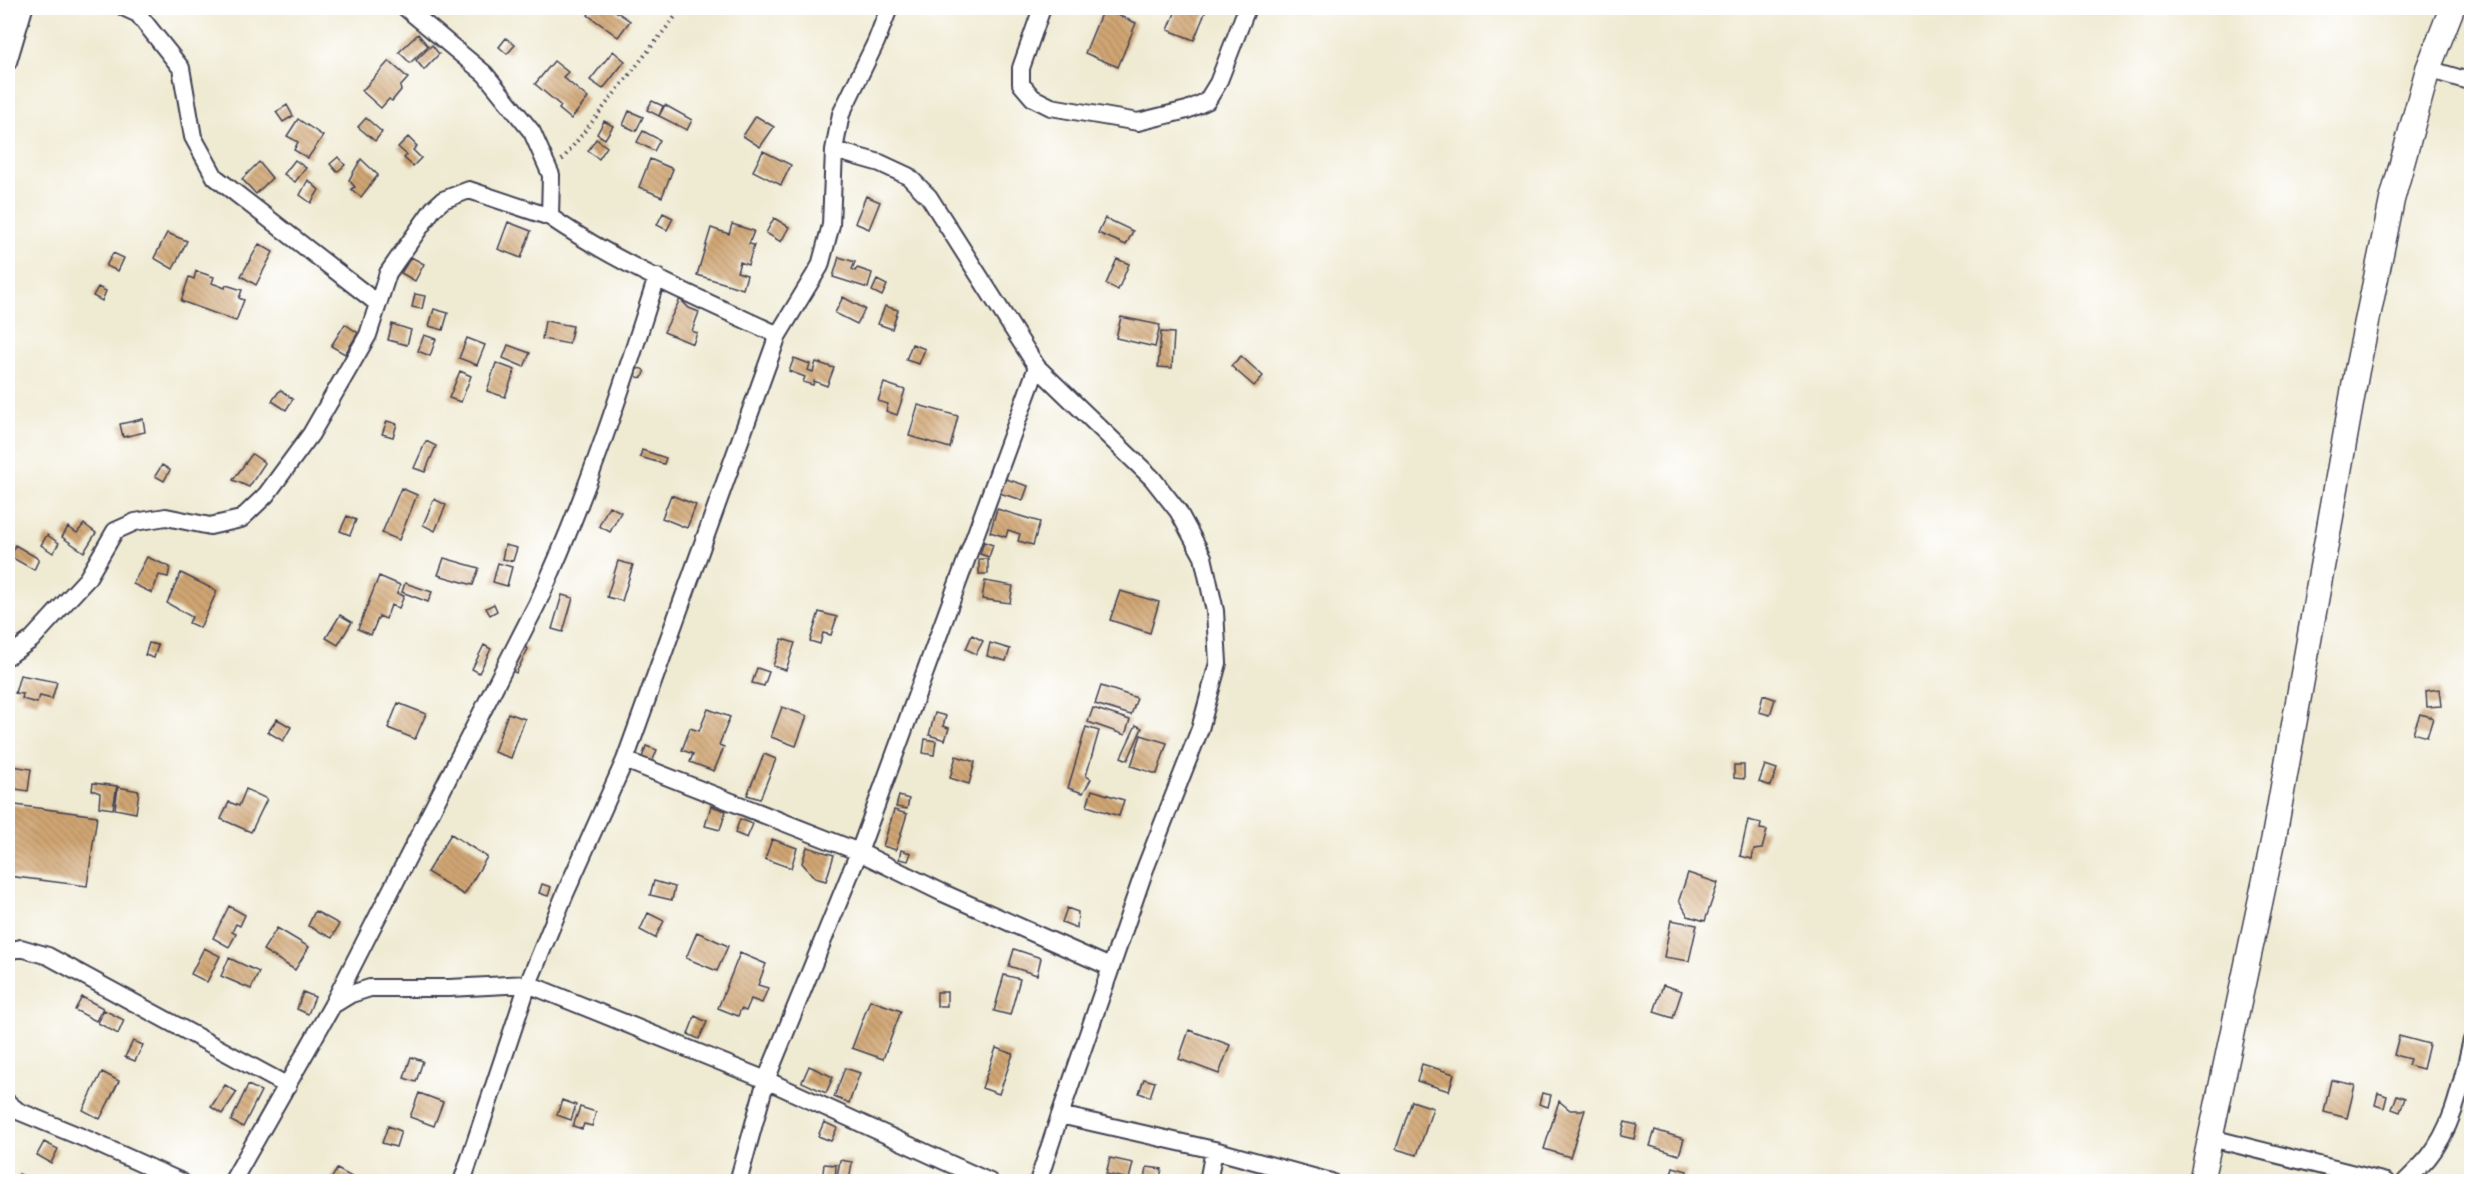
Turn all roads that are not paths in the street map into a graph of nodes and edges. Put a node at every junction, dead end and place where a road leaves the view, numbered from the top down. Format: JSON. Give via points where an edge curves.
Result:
{"nodes":[{"id":1,"x":24,"y":8,"type":"edge"},
{"id":2,"x":125,"y":8,"type":"edge"},
{"id":3,"x":406,"y":8,"type":"edge"},
{"id":4,"x":888,"y":8,"type":"edge"},
{"id":5,"x":1042,"y":8,"type":"edge"},
{"id":6,"x":1247,"y":8,"type":"edge"},
{"id":7,"x":2452,"y":8,"type":"edge"},
{"id":8,"x":8,"y":62,"type":"edge"},
{"id":9,"x":2428,"y":69,"type":"junction"},
{"id":10,"x":2472,"y":82,"type":"edge"},
{"id":11,"x":834,"y":150,"type":"junction"},
{"id":12,"x":550,"y":217,"type":"junction"},
{"id":13,"x":657,"y":278,"type":"junction"},
{"id":14,"x":376,"y":303,"type":"junction"},
{"id":15,"x":778,"y":335,"type":"junction"},
{"id":16,"x":1037,"y":367,"type":"junction"},
{"id":17,"x":8,"y":656,"type":"edge"},
{"id":18,"x":625,"y":760,"type":"junction"},
{"id":19,"x":859,"y":852,"type":"junction"},
{"id":20,"x":8,"y":951,"type":"edge"},
{"id":21,"x":1110,"y":967,"type":"junction"},
{"id":22,"x":528,"y":984,"type":"junction"},
{"id":23,"x":332,"y":1006,"type":"junction"},
{"id":24,"x":2472,"y":1040,"type":"edge"},
{"id":25,"x":766,"y":1080,"type":"junction"},
{"id":26,"x":288,"y":1086,"type":"junction"},
{"id":27,"x":8,"y":1103,"type":"edge"},
{"id":28,"x":1060,"y":1115,"type":"junction"},
{"id":29,"x":2211,"y":1138,"type":"junction"},
{"id":30,"x":1214,"y":1150,"type":"junction"},
{"id":31,"x":182,"y":1182,"type":"edge"},
{"id":32,"x":232,"y":1182,"type":"edge"},
{"id":33,"x":462,"y":1182,"type":"edge"},
{"id":34,"x":738,"y":1182,"type":"edge"},
{"id":35,"x":990,"y":1182,"type":"edge"},
{"id":36,"x":1038,"y":1182,"type":"edge"},
{"id":37,"x":1208,"y":1182,"type":"edge"},
{"id":38,"x":1331,"y":1182,"type":"edge"},
{"id":39,"x":2200,"y":1182,"type":"edge"},
{"id":40,"x":2386,"y":1182,"type":"edge"},
{"id":41,"x":2405,"y":1182,"type":"edge"}],
"edges":[{"from":1,"to":8,"type":"street"},
{"from":2,"to":14,"type":"street","via":[[138,14],[181,68],[193,137],[216,177]]},
{"from":3,"to":12,"type":"street","via":[[485,74],[532,132],[551,174]]},
{"from":4,"to":11,"type":"street","via":[[841,114]]},
{"from":5,"to":6,"type":"street","via":[[1021,68],[1021,84],[1033,98],[1052,107],[1138,122],[1207,101]]},
{"from":7,"to":9,"type":"street"},
{"from":9,"to":10,"type":"street"},
{"from":9,"to":29,"type":"street","via":[[2392,200],[2357,370],[2274,837]]},
{"from":11,"to":15,"type":"street","via":[[831,225],[819,266]]},
{"from":11,"to":16,"type":"street","via":[[908,176],[929,197]]},
{"from":12,"to":13,"type":"street"},
{"from":12,"to":14,"type":"street","via":[[469,190],[443,200],[402,250]]},
{"from":13,"to":15,"type":"street"},
{"from":13,"to":23,"type":"street","via":[[615,409],[554,567]]},
{"from":14,"to":17,"type":"street","via":[[368,335],[311,434],[266,495],[241,519],[210,526],[166,517],[135,522],[115,531],[87,579],[31,640]]},
{"from":15,"to":18,"type":"street"},
{"from":16,"to":19,"type":"street"},
{"from":16,"to":21,"type":"street","via":[[1152,478],[1178,511],[1203,557],[1215,611],[1218,663],[1200,729]]},
{"from":18,"to":19,"type":"street"},
{"from":18,"to":22,"type":"street"},
{"from":19,"to":21,"type":"street"},
{"from":19,"to":25,"type":"street"},
{"from":20,"to":26,"type":"street","via":[[21,948],[48,956]]},
{"from":21,"to":28,"type":"street"},
{"from":22,"to":23,"type":"street","via":[[370,988]]},
{"from":22,"to":25,"type":"street"},
{"from":22,"to":33,"type":"street"},
{"from":23,"to":26,"type":"street"},
{"from":24,"to":41,"type":"street","via":[[2459,1093],[2440,1140]]},
{"from":25,"to":34,"type":"street"},
{"from":25,"to":35,"type":"street"},
{"from":26,"to":32,"type":"street"},
{"from":27,"to":31,"type":"street","via":[[18,1111]]},
{"from":28,"to":30,"type":"street"},
{"from":28,"to":36,"type":"street"},
{"from":29,"to":39,"type":"street"},
{"from":29,"to":40,"type":"street"},
{"from":30,"to":37,"type":"street"},
{"from":30,"to":38,"type":"street"}]}
